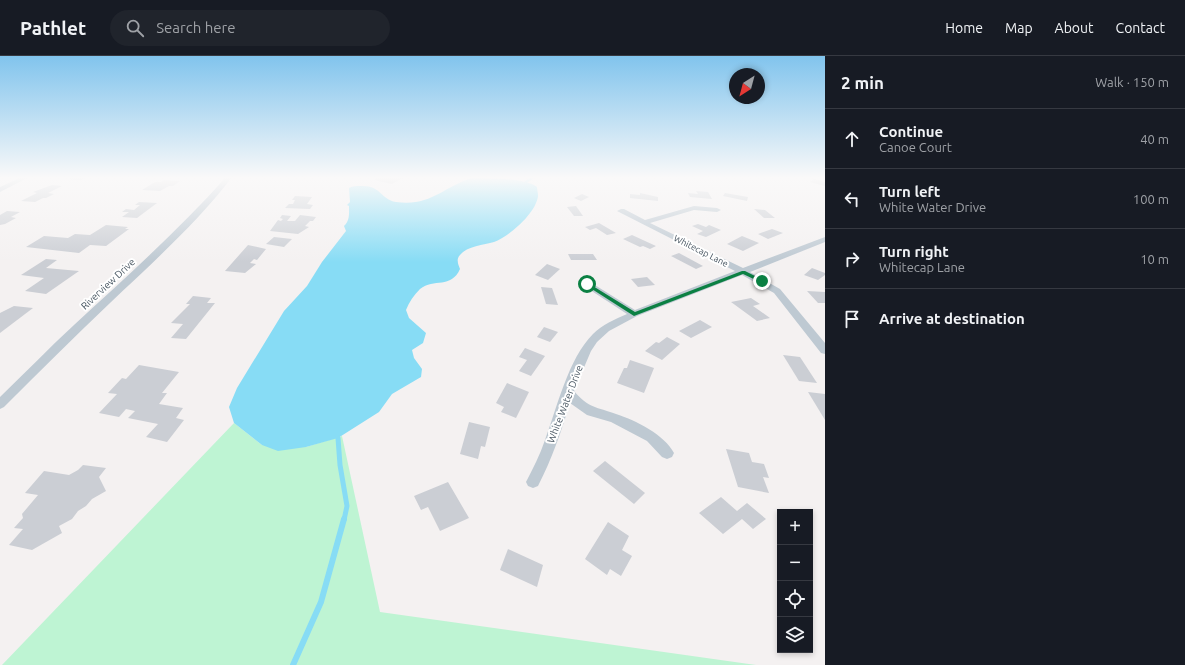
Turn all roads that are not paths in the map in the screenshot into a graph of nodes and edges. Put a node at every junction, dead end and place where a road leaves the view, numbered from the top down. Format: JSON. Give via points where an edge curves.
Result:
{"nodes":[{"id":1,"x":204,"y":205,"type":"edge"},
{"id":2,"x":717,"y":210,"type":"dead end"},
{"id":3,"x":621,"y":211,"type":"dead end"},
{"id":4,"x":645,"y":222,"type":"junction"},
{"id":5,"x":825,"y":239,"type":"edge"},
{"id":6,"x":744,"y":272,"type":"junction"},
{"id":7,"x":587,"y":284,"type":"dead end"},
{"id":8,"x":634,"y":314,"type":"junction"},
{"id":9,"x":825,"y":350,"type":"edge"},
{"id":10,"x":568,"y":391,"type":"junction"},
{"id":11,"x":0,"y":404,"type":"edge"},
{"id":12,"x":667,"y":453,"type":"dead end"},
{"id":13,"x":534,"y":482,"type":"dead end"}],
"edges":[{"from":1,"to":11,"type":"street","name":"Riverview Drive"},
{"from":2,"to":4,"type":"street","via":[[694,208]]},
{"from":3,"to":4,"type":"street","name":"Whitecap Lane"},
{"from":4,"to":6,"type":"street","name":"Whitecap Lane"},
{"from":5,"to":6,"type":"street","name":"White Water Drive"},
{"from":6,"to":8,"type":"street","name":"White Water Drive"},
{"from":6,"to":9,"type":"street","name":"Whitecap Lane","via":[[777,292]]},
{"from":7,"to":8,"type":"street"},
{"from":8,"to":10,"type":"street","name":"White Water Drive","via":[[598,335],[588,347]]},
{"from":10,"to":12,"type":"street","via":[[577,403],[592,412],[614,418],[652,437]]},
{"from":10,"to":13,"type":"street","name":"White Water Drive","via":[[541,470]]}]}
